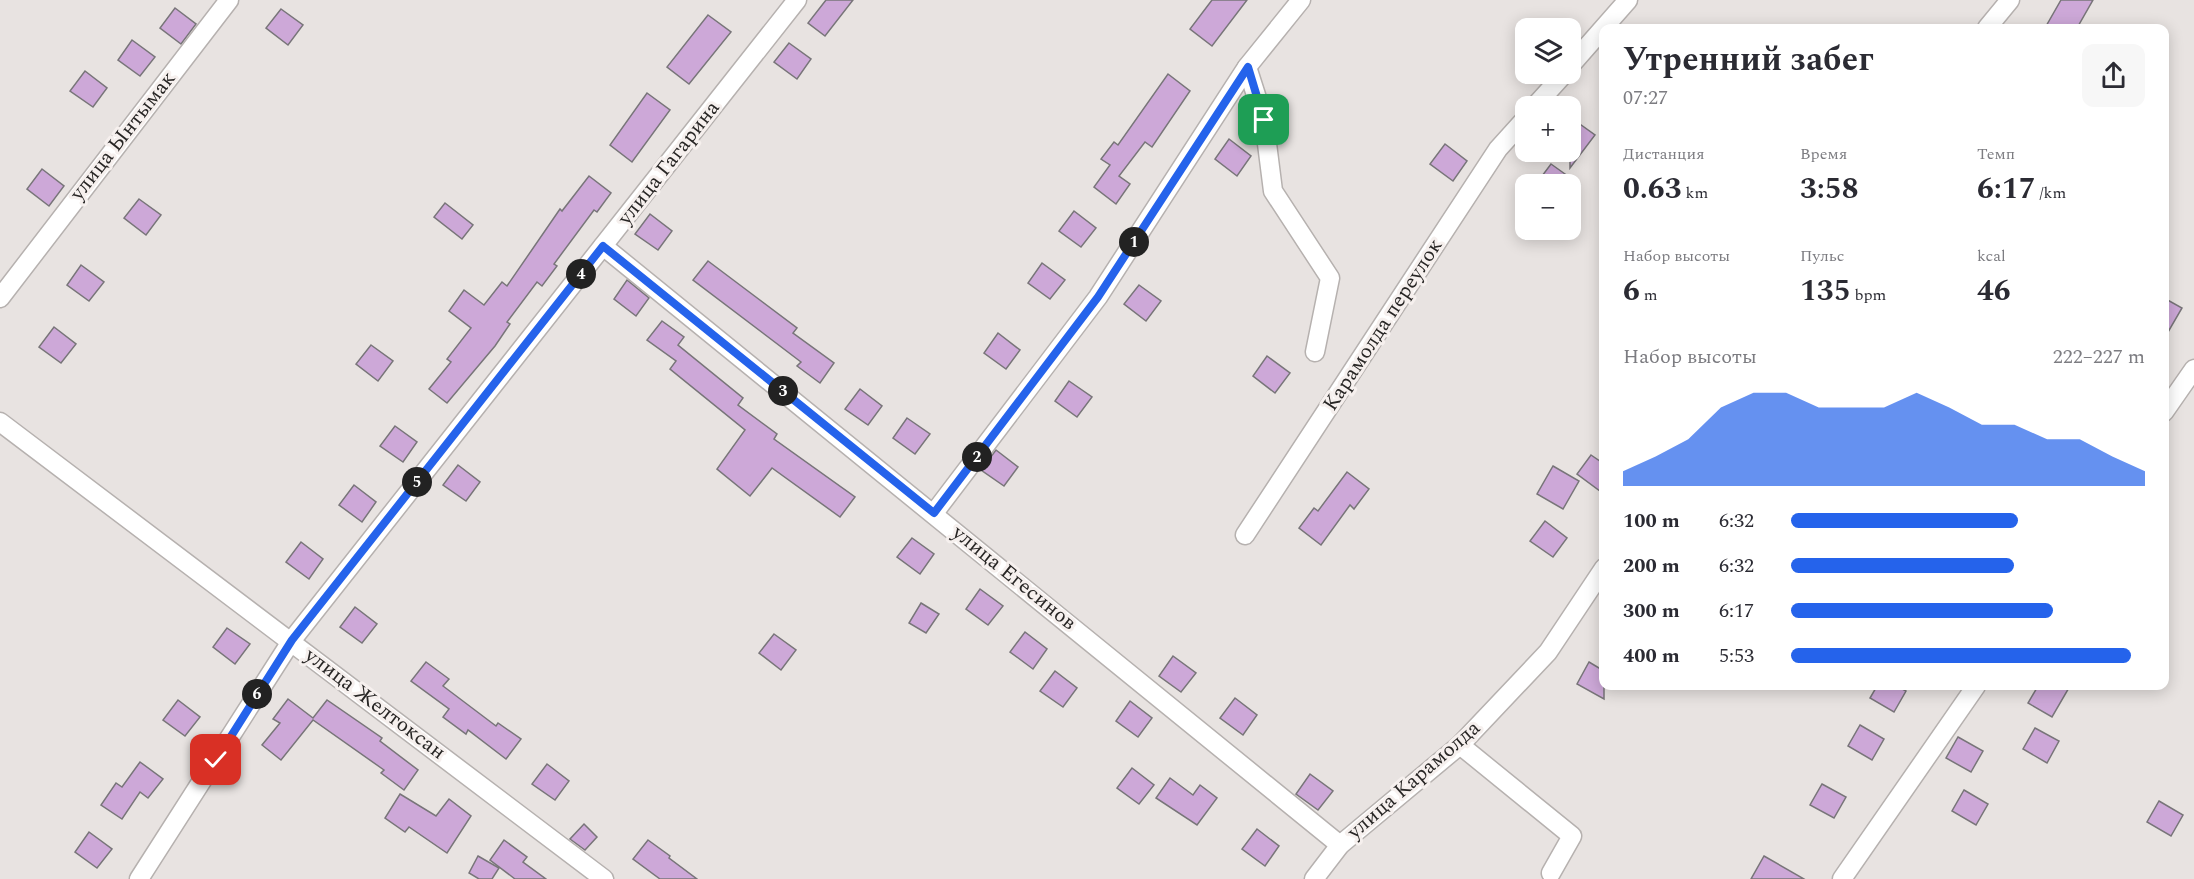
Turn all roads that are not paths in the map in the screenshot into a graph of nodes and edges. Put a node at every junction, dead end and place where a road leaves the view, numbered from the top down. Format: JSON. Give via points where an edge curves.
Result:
{"nodes":[{"id":1,"x":229,"y":0,"type":"edge"},
{"id":2,"x":797,"y":0,"type":"edge"},
{"id":3,"x":1300,"y":0,"type":"edge"},
{"id":4,"x":1628,"y":0,"type":"edge"},
{"id":5,"x":2010,"y":0,"type":"edge"},
{"id":6,"x":1607,"y":24,"type":"edge"},
{"id":7,"x":1990,"y":24,"type":"edge"},
{"id":8,"x":1599,"y":33,"type":"edge"},
{"id":9,"x":1581,"y":53,"type":"edge"},
{"id":10,"x":1248,"y":67,"type":"junction"},
{"id":11,"x":1555,"y":84,"type":"edge"},
{"id":12,"x":1544,"y":96,"type":"edge"},
{"id":13,"x":1515,"y":130,"type":"edge"},
{"id":14,"x":603,"y":246,"type":"junction"},
{"id":15,"x":0,"y":298,"type":"edge"},
{"id":16,"x":1315,"y":352,"type":"dead end"},
{"id":17,"x":2194,"y":369,"type":"edge"},
{"id":18,"x":2169,"y":405,"type":"edge"},
{"id":19,"x":0,"y":422,"type":"edge"},
{"id":20,"x":934,"y":513,"type":"junction"},
{"id":21,"x":1245,"y":535,"type":"dead end"},
{"id":22,"x":1599,"y":576,"type":"edge"},
{"id":23,"x":292,"y":640,"type":"junction"},
{"id":24,"x":1973,"y":690,"type":"edge"},
{"id":25,"x":1460,"y":745,"type":"junction"},
{"id":26,"x":1340,"y":845,"type":"junction"},
{"id":27,"x":1551,"y":873,"type":"dead end"},
{"id":28,"x":140,"y":879,"type":"edge"},
{"id":29,"x":604,"y":879,"type":"edge"},
{"id":30,"x":1314,"y":879,"type":"edge"},
{"id":31,"x":1842,"y":879,"type":"edge"}],
"edges":[{"from":1,"to":15,"type":"street","name":"улица Ынтымак"},
{"from":2,"to":14,"type":"street","name":"улица Гагарина"},
{"from":3,"to":10,"type":"street"},
{"from":4,"to":6,"type":"street"},
{"from":5,"to":7,"type":"street"},
{"from":8,"to":9,"type":"street"},
{"from":10,"to":16,"type":"street","via":[[1264,120],[1273,191],[1330,278]]},
{"from":10,"to":20,"type":"street","via":[[1098,297]]},
{"from":11,"to":12,"type":"street"},
{"from":13,"to":21,"type":"street","name":"Карамолда переулок","via":[[1498,149]]},
{"from":14,"to":20,"type":"street","name":"улица Егесинов"},
{"from":14,"to":23,"type":"street","name":"улица Гагарина"},
{"from":17,"to":18,"type":"street"},
{"from":19,"to":23,"type":"street","name":"улица Желтоксан"},
{"from":20,"to":26,"type":"street","name":"улица Егесинов"},
{"from":22,"to":25,"type":"street","name":"улица Карамолда","via":[[1548,652]]},
{"from":23,"to":28,"type":"street","name":"улица Гагарина"},
{"from":23,"to":29,"type":"street","name":"улица Желтоксан"},
{"from":24,"to":31,"type":"street"},
{"from":25,"to":26,"type":"street","name":"улица Карамолда"},
{"from":25,"to":27,"type":"street","via":[[1572,836]]},
{"from":26,"to":30,"type":"street","name":"улица Карамолда"}]}
